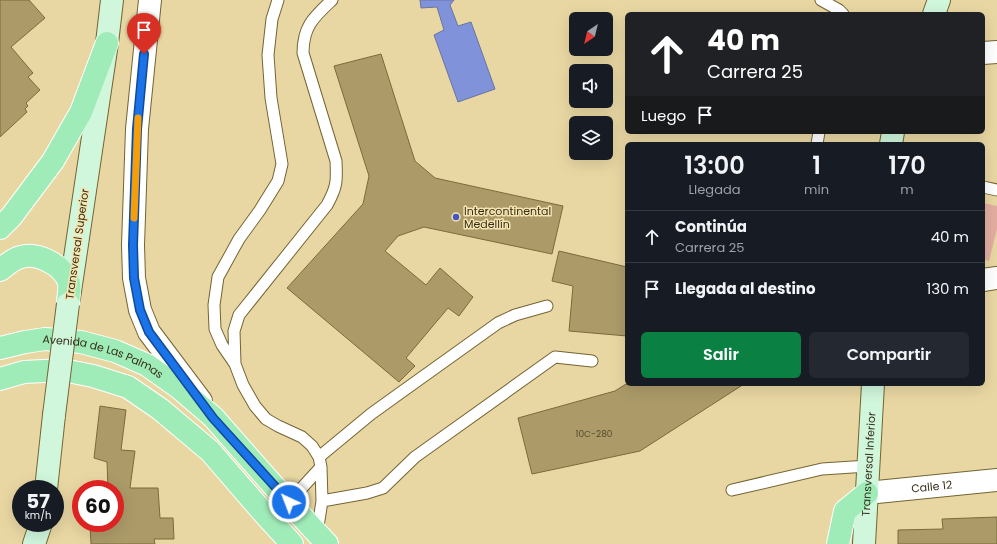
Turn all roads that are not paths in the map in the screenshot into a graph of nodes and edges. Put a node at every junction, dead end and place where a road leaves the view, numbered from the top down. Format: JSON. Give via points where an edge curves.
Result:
{"nodes":[{"id":1,"x":112,"y":0,"type":"edge"},
{"id":2,"x":150,"y":0,"type":"edge"},
{"id":3,"x":278,"y":0,"type":"edge"},
{"id":4,"x":332,"y":0,"type":"edge"},
{"id":5,"x":821,"y":0,"type":"edge"},
{"id":6,"x":939,"y":0,"type":"edge"},
{"id":7,"x":842,"y":12,"type":"edge"},
{"id":8,"x":935,"y":12,"type":"edge"},
{"id":9,"x":107,"y":43,"type":"junction"},
{"id":10,"x":997,"y":52,"type":"edge"},
{"id":11,"x":985,"y":53,"type":"edge"},
{"id":12,"x":985,"y":187,"type":"edge"},
{"id":13,"x":997,"y":190,"type":"edge"},
{"id":14,"x":0,"y":228,"type":"edge"},
{"id":15,"x":0,"y":270,"type":"edge"},
{"id":16,"x":997,"y":278,"type":"edge"},
{"id":17,"x":985,"y":280,"type":"edge"},
{"id":18,"x":68,"y":304,"type":"junction"},
{"id":19,"x":547,"y":306,"type":"dead end"},
{"id":20,"x":0,"y":332,"type":"edge"},
{"id":21,"x":25,"y":342,"type":"junction"},
{"id":22,"x":0,"y":348,"type":"edge"},
{"id":23,"x":592,"y":361,"type":"dead end"},
{"id":24,"x":235,"y":364,"type":"junction"},
{"id":25,"x":0,"y":380,"type":"edge"},
{"id":26,"x":873,"y":386,"type":"edge"},
{"id":27,"x":213,"y":418,"type":"junction"},
{"id":28,"x":320,"y":462,"type":"junction"},
{"id":29,"x":868,"y":466,"type":"junction"},
{"id":30,"x":47,"y":480,"type":"edge"},
{"id":31,"x":997,"y":480,"type":"edge"},
{"id":32,"x":732,"y":490,"type":"dead end"},
{"id":33,"x":867,"y":493,"type":"junction"},
{"id":34,"x":322,"y":501,"type":"junction"},
{"id":35,"x":289,"y":502,"type":"junction"},
{"id":36,"x":38,"y":532,"type":"edge"},
{"id":37,"x":322,"y":539,"type":"edge"},
{"id":38,"x":34,"y":544,"type":"edge"},
{"id":39,"x":292,"y":544,"type":"edge"},
{"id":40,"x":838,"y":544,"type":"edge"},
{"id":41,"x":864,"y":544,"type":"edge"}],
"edges":[{"from":1,"to":9,"type":"main road","name":"Transversal Superior"},
{"from":2,"to":27,"type":"street","via":[[137,129],[134,278],[140,310],[149,332]]},
{"from":3,"to":24,"type":"lane","via":[[272,18],[268,55],[270,98],[282,164],[278,181],[239,239],[218,277],[214,305],[215,329]]},
{"from":4,"to":24,"type":"lane","via":[[312,19],[303,44],[336,161],[337,178],[334,192],[327,205],[239,315],[234,331]]},
{"from":5,"to":7,"type":"lane"},
{"from":6,"to":8,"type":"main road"},
{"from":9,"to":14,"type":"main road","via":[[81,112],[53,161]]},
{"from":9,"to":18,"type":"main road","name":"Transversal Superior"},
{"from":10,"to":11,"type":"street"},
{"from":12,"to":13,"type":"lane"},
{"from":15,"to":18,"type":"main road","via":[[22,256],[49,262],[62,271],[69,283]]},
{"from":16,"to":17,"type":"street"},
{"from":18,"to":30,"type":"main road","name":"Transversal Superior","bridge":true},
{"from":19,"to":28,"type":"lane","via":[[498,322],[371,414]]},
{"from":20,"to":21,"type":"main road"},
{"from":21,"to":22,"type":"main road","name":"Avenida de Las Palmas"},
{"from":21,"to":27,"type":"main road","name":"Avenida de Las Palmas","via":[[45,339],[81,342],[115,351],[148,365]]},
{"from":23,"to":34,"type":"lane","via":[[555,357],[415,457],[383,488]]},
{"from":24,"to":28,"type":"lane","via":[[243,385],[266,419],[302,437],[312,446]]},
{"from":25,"to":39,"type":"main road","name":"Avenida de Las Palmas","via":[[24,372],[64,370],[128,387],[160,409],[210,451]]},
{"from":26,"to":29,"type":"main road","name":"Transversal Inferior"},
{"from":27,"to":35,"type":"main road","name":"Avenida de Las Palmas"},
{"from":28,"to":34,"type":"lane"},
{"from":28,"to":35,"type":"lane"},
{"from":29,"to":32,"type":"lane","via":[[822,469]]},
{"from":29,"to":33,"type":"main road","name":"Transversal Inferior"},
{"from":31,"to":33,"type":"street","name":"Calle 12"},
{"from":33,"to":40,"type":"main road","via":[[845,510]]},
{"from":33,"to":41,"type":"main road","name":"Transversal Inferior"},
{"from":34,"to":37,"type":"lane"},
{"from":35,"to":37,"type":"main road","name":"Avenida de Las Palmas"},
{"from":36,"to":38,"type":"main road"}]}
